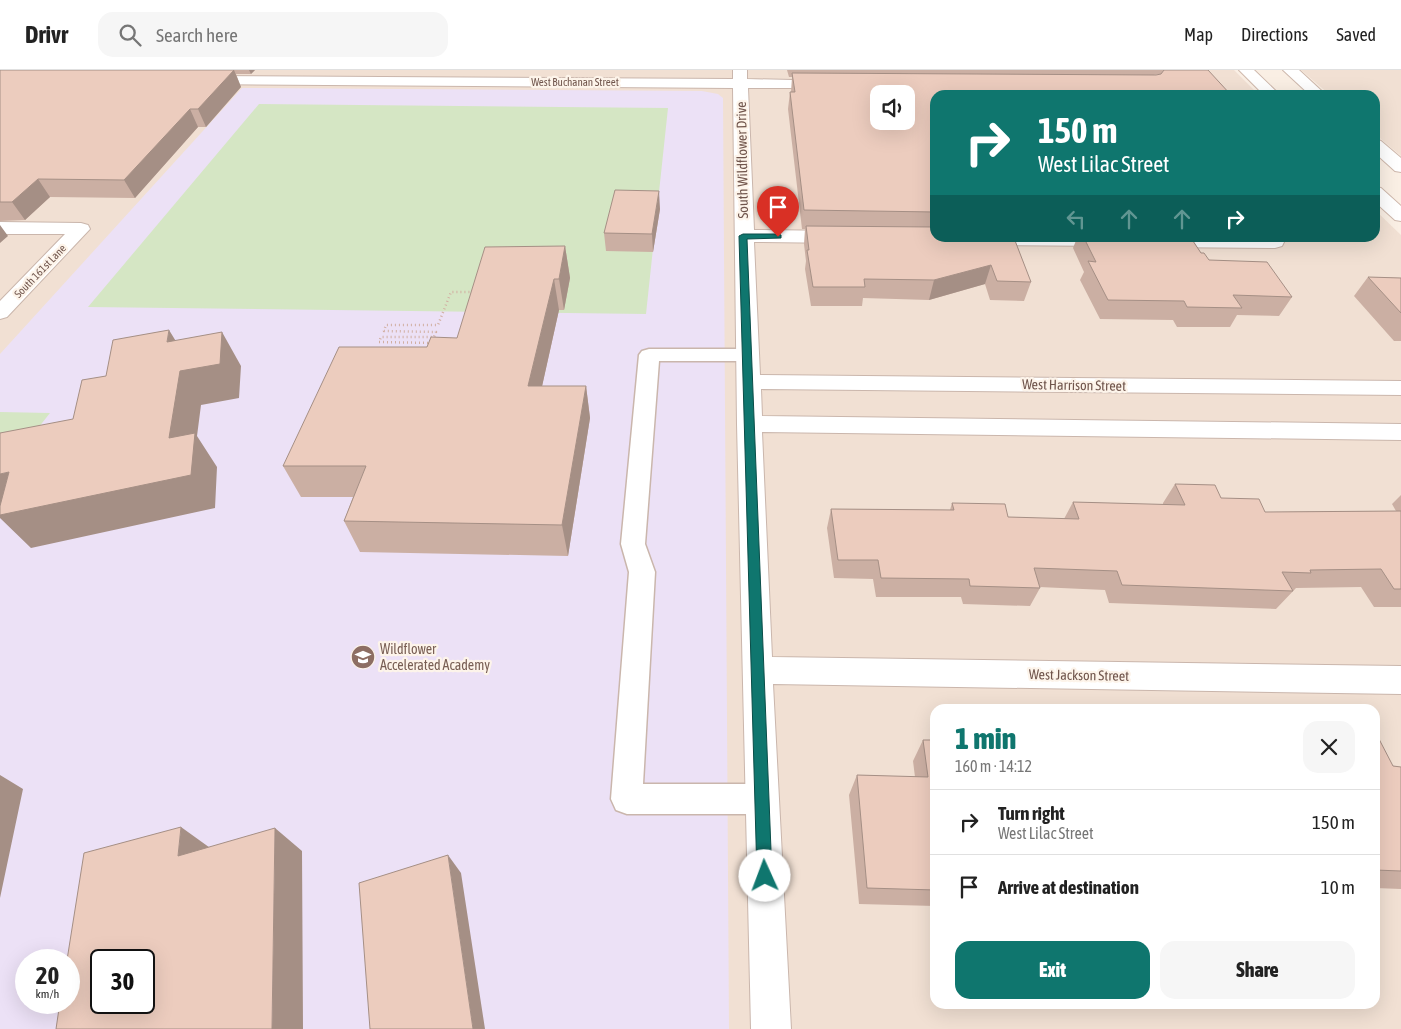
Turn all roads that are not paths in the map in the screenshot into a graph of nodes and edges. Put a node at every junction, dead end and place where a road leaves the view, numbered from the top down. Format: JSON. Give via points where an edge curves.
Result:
{"nodes":[{"id":1,"x":1246,"y":70,"type":"edge"},
{"id":2,"x":1290,"y":70,"type":"edge"},
{"id":3,"x":740,"y":77,"type":"edge"},
{"id":4,"x":188,"y":80,"type":"edge"},
{"id":5,"x":839,"y":84,"type":"edge"},
{"id":6,"x":1268,"y":90,"type":"edge"},
{"id":7,"x":1313,"y":90,"type":"edge"},
{"id":8,"x":1380,"y":148,"type":"edge"},
{"id":9,"x":1401,"y":167,"type":"edge"},
{"id":10,"x":1380,"y":197,"type":"edge"},
{"id":11,"x":1401,"y":216,"type":"edge"},
{"id":12,"x":0,"y":228,"type":"edge"},
{"id":13,"x":743,"y":236,"type":"junction"},
{"id":14,"x":855,"y":238,"type":"edge"},
{"id":15,"x":0,"y":314,"type":"edge"},
{"id":16,"x":747,"y":355,"type":"junction"},
{"id":17,"x":748,"y":382,"type":"junction"},
{"id":18,"x":1401,"y":388,"type":"edge"},
{"id":19,"x":749,"y":424,"type":"junction"},
{"id":20,"x":1401,"y":432,"type":"edge"},
{"id":21,"x":756,"y":670,"type":"junction"},
{"id":22,"x":1401,"y":680,"type":"edge"},
{"id":23,"x":762,"y":799,"type":"junction"},
{"id":24,"x":771,"y":1029,"type":"edge"}],
"edges":[{"from":1,"to":6,"type":"street"},
{"from":2,"to":7,"type":"street"},
{"from":3,"to":4,"type":"street","name":"West Buchanan Street"},
{"from":3,"to":5,"type":"street","name":"West Buchanan Street"},
{"from":3,"to":13,"type":"street","name":"South Wildflower Drive"},
{"from":8,"to":9,"type":"street"},
{"from":10,"to":11,"type":"street"},
{"from":12,"to":15,"type":"street","name":"South 161st Lane","via":[[81,229]]},
{"from":13,"to":14,"type":"street"},
{"from":13,"to":16,"type":"street","name":"South Wildflower Drive"},
{"from":16,"to":17,"type":"street","name":"South Wildflower Drive"},
{"from":16,"to":23,"type":"lane","via":[[649,355],[633,544],[642,572],[627,799]]},
{"from":17,"to":18,"type":"street","name":"West Harrison Street"},
{"from":17,"to":19,"type":"street","name":"South Wildflower Drive"},
{"from":19,"to":20,"type":"street"},
{"from":19,"to":21,"type":"street","name":"South Wildflower Drive"},
{"from":21,"to":22,"type":"street","name":"West Jackson Street"},
{"from":21,"to":23,"type":"street","name":"South Wildflower Drive"},
{"from":23,"to":24,"type":"street","name":"South Wildflower Drive"}]}
